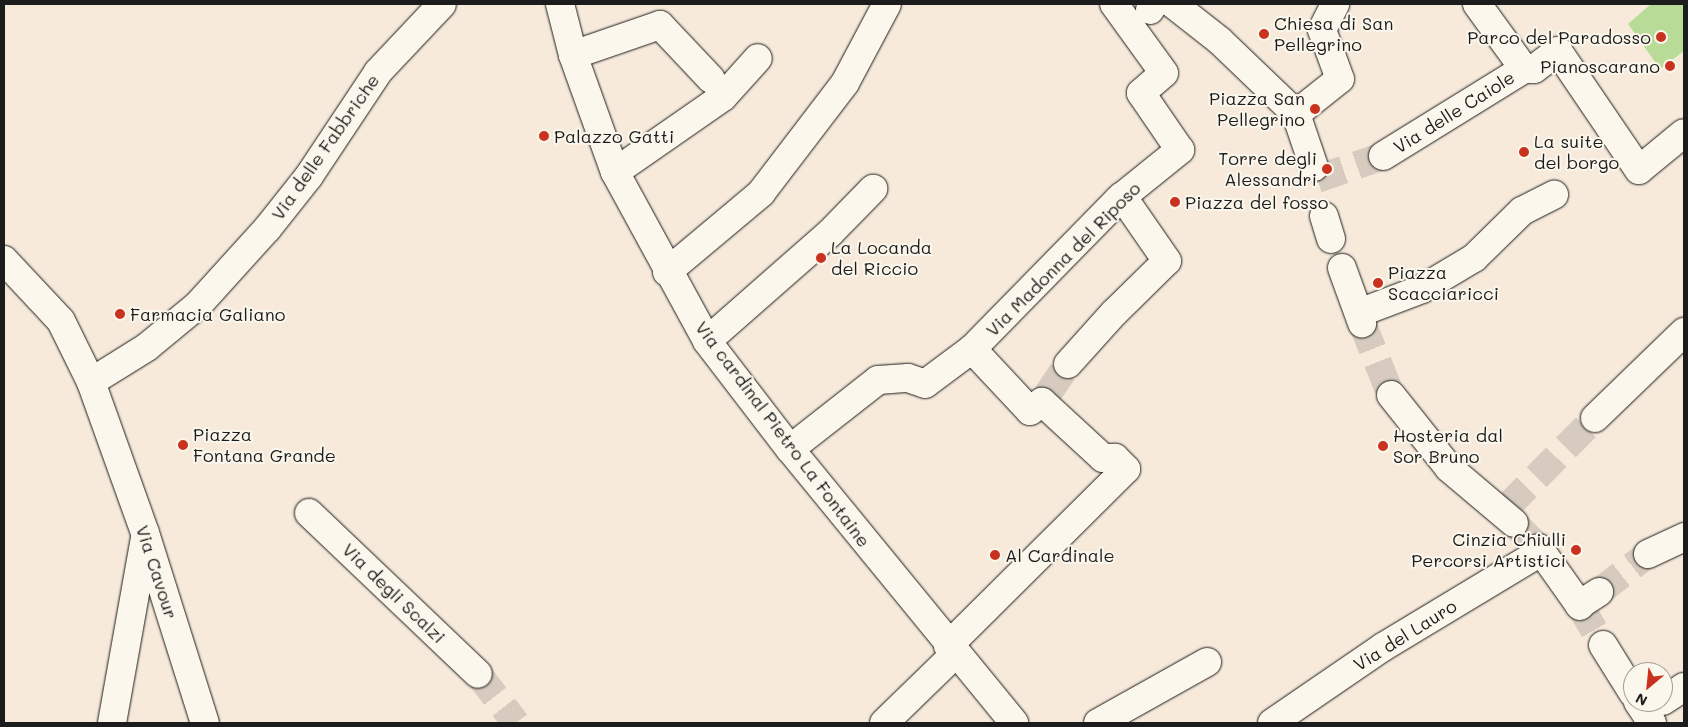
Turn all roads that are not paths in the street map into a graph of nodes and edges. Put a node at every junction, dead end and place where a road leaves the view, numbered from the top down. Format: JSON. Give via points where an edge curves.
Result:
{"nodes":[{"id":1,"x":442,"y":4,"type":"edge"},
{"id":2,"x":560,"y":4,"type":"edge"},
{"id":3,"x":887,"y":4,"type":"edge"},
{"id":4,"x":1114,"y":4,"type":"edge"},
{"id":5,"x":1335,"y":4,"type":"edge"},
{"id":6,"x":1477,"y":4,"type":"edge"},
{"id":7,"x":1159,"y":6,"type":"edge"},
{"id":8,"x":572,"y":55,"type":"junction"},
{"id":9,"x":758,"y":58,"type":"dead end"},
{"id":10,"x":1524,"y":69,"type":"junction"},
{"id":11,"x":711,"y":79,"type":"dead end"},
{"id":12,"x":1296,"y":114,"type":"junction"},
{"id":13,"x":1684,"y":133,"type":"edge"},
{"id":14,"x":1384,"y":156,"type":"tunnel mouth"},
{"id":15,"x":1314,"y":167,"type":"dead end"},
{"id":16,"x":615,"y":172,"type":"junction"},
{"id":17,"x":873,"y":189,"type":"dead end"},
{"id":18,"x":1554,"y":195,"type":"dead end"},
{"id":19,"x":1122,"y":196,"type":"junction"},
{"id":20,"x":4,"y":260,"type":"edge"},
{"id":21,"x":1342,"y":268,"type":"dead end"},
{"id":22,"x":667,"y":272,"type":"junction"},
{"id":23,"x":1684,"y":332,"type":"edge"},
{"id":24,"x":707,"y":341,"type":"junction"},
{"id":25,"x":972,"y":349,"type":"junction"},
{"id":26,"x":1068,"y":364,"type":"tunnel mouth"},
{"id":27,"x":91,"y":382,"type":"junction"},
{"id":28,"x":1391,"y":395,"type":"tunnel mouth"},
{"id":29,"x":1596,"y":418,"type":"tunnel mouth"},
{"id":30,"x":790,"y":449,"type":"junction"},
{"id":31,"x":309,"y":513,"type":"dead end"},
{"id":32,"x":1508,"y":514,"type":"tunnel mouth"},
{"id":33,"x":145,"y":533,"type":"junction"},
{"id":34,"x":1684,"y":538,"type":"edge"},
{"id":35,"x":1648,"y":554,"type":"tunnel mouth"},
{"id":36,"x":1586,"y":601,"type":"tunnel mouth"},
{"id":37,"x":1604,"y":645,"type":"tunnel mouth"},
{"id":38,"x":952,"y":650,"type":"junction"},
{"id":39,"x":1207,"y":662,"type":"dead end"},
{"id":40,"x":1623,"y":671,"type":"edge"},
{"id":41,"x":478,"y":674,"type":"tunnel mouth"},
{"id":42,"x":1684,"y":687,"type":"edge"},
{"id":43,"x":1673,"y":693,"type":"edge"},
{"id":44,"x":112,"y":723,"type":"edge"},
{"id":45,"x":204,"y":723,"type":"edge"},
{"id":46,"x":884,"y":723,"type":"edge"},
{"id":47,"x":1014,"y":723,"type":"edge"},
{"id":48,"x":1098,"y":723,"type":"edge"},
{"id":49,"x":1274,"y":723,"type":"edge"}],
"edges":[{"from":1,"to":27,"type":"street","name":"Via delle Fabbriche","via":[[378,72],[309,176],[267,229],[198,305],[147,347]]},
{"from":2,"to":8,"type":"street","name":"Via cardinal Pietro La Fontaine"},
{"from":3,"to":22,"type":"street","via":[[845,82],[761,193]]},
{"from":4,"to":19,"type":"street","name":"Via Madonna del Riposo","via":[[1164,73],[1141,93],[1180,150]]},
{"from":5,"to":12,"type":"street","via":[[1322,30],[1340,79]]},
{"from":6,"to":10,"type":"street"},
{"from":7,"to":12,"type":"street","via":[[1220,41]]},
{"from":8,"to":11,"type":"street","via":[[660,25]]},
{"from":8,"to":16,"type":"street","name":"Via cardinal Pietro La Fontaine"},
{"from":9,"to":16,"type":"street","via":[[723,97]]},
{"from":10,"to":13,"type":"street","name":"Via delle Caiole","via":[[1534,70],[1558,50],[1639,170]]},
{"from":10,"to":14,"type":"street","name":"Via delle Caiole"},
{"from":12,"to":15,"type":"street"},
{"from":16,"to":22,"type":"street","name":"Via cardinal Pietro La Fontaine"},
{"from":17,"to":24,"type":"street","via":[[830,233]]},
{"from":18,"to":21,"type":"street","via":[[1522,212],[1474,258],[1422,289],[1361,318]]},
{"from":19,"to":25,"type":"street","name":"Via Madonna del Riposo"},
{"from":19,"to":26,"type":"street","via":[[1167,261],[1114,312]]},
{"from":20,"to":27,"type":"street","name":"Via Cavour","via":[[61,321]]},
{"from":22,"to":24,"type":"street","name":"Via cardinal Pietro La Fontaine"},
{"from":23,"to":29,"type":"street"},
{"from":24,"to":30,"type":"street","name":"Via cardinal Pietro La Fontaine"},
{"from":25,"to":30,"type":"street","name":"Via Madonna del Riposo","via":[[925,384],[908,378],[878,380]]},
{"from":25,"to":38,"type":"street","via":[[1030,412],[1045,399],[1103,458],[1115,458],[1126,469]]},
{"from":27,"to":33,"type":"street","name":"Via Cavour"},
{"from":28,"to":32,"type":"street","via":[[1449,468]]},
{"from":30,"to":38,"type":"street","name":"Via cardinal Pietro La Fontaine"},
{"from":31,"to":41,"type":"street","name":"Via degli Scalzi"},
{"from":33,"to":44,"type":"street"},
{"from":33,"to":45,"type":"street","name":"Via Cavour"},
{"from":34,"to":35,"type":"street"},
{"from":36,"to":49,"type":"street","name":"Via del Lauro","via":[[1540,550],[1383,647]]},
{"from":37,"to":40,"type":"street"},
{"from":38,"to":46,"type":"street"},
{"from":38,"to":47,"type":"street","name":"Via cardinal Pietro La Fontaine"},
{"from":39,"to":48,"type":"street"},
{"from":42,"to":43,"type":"street"}]}
